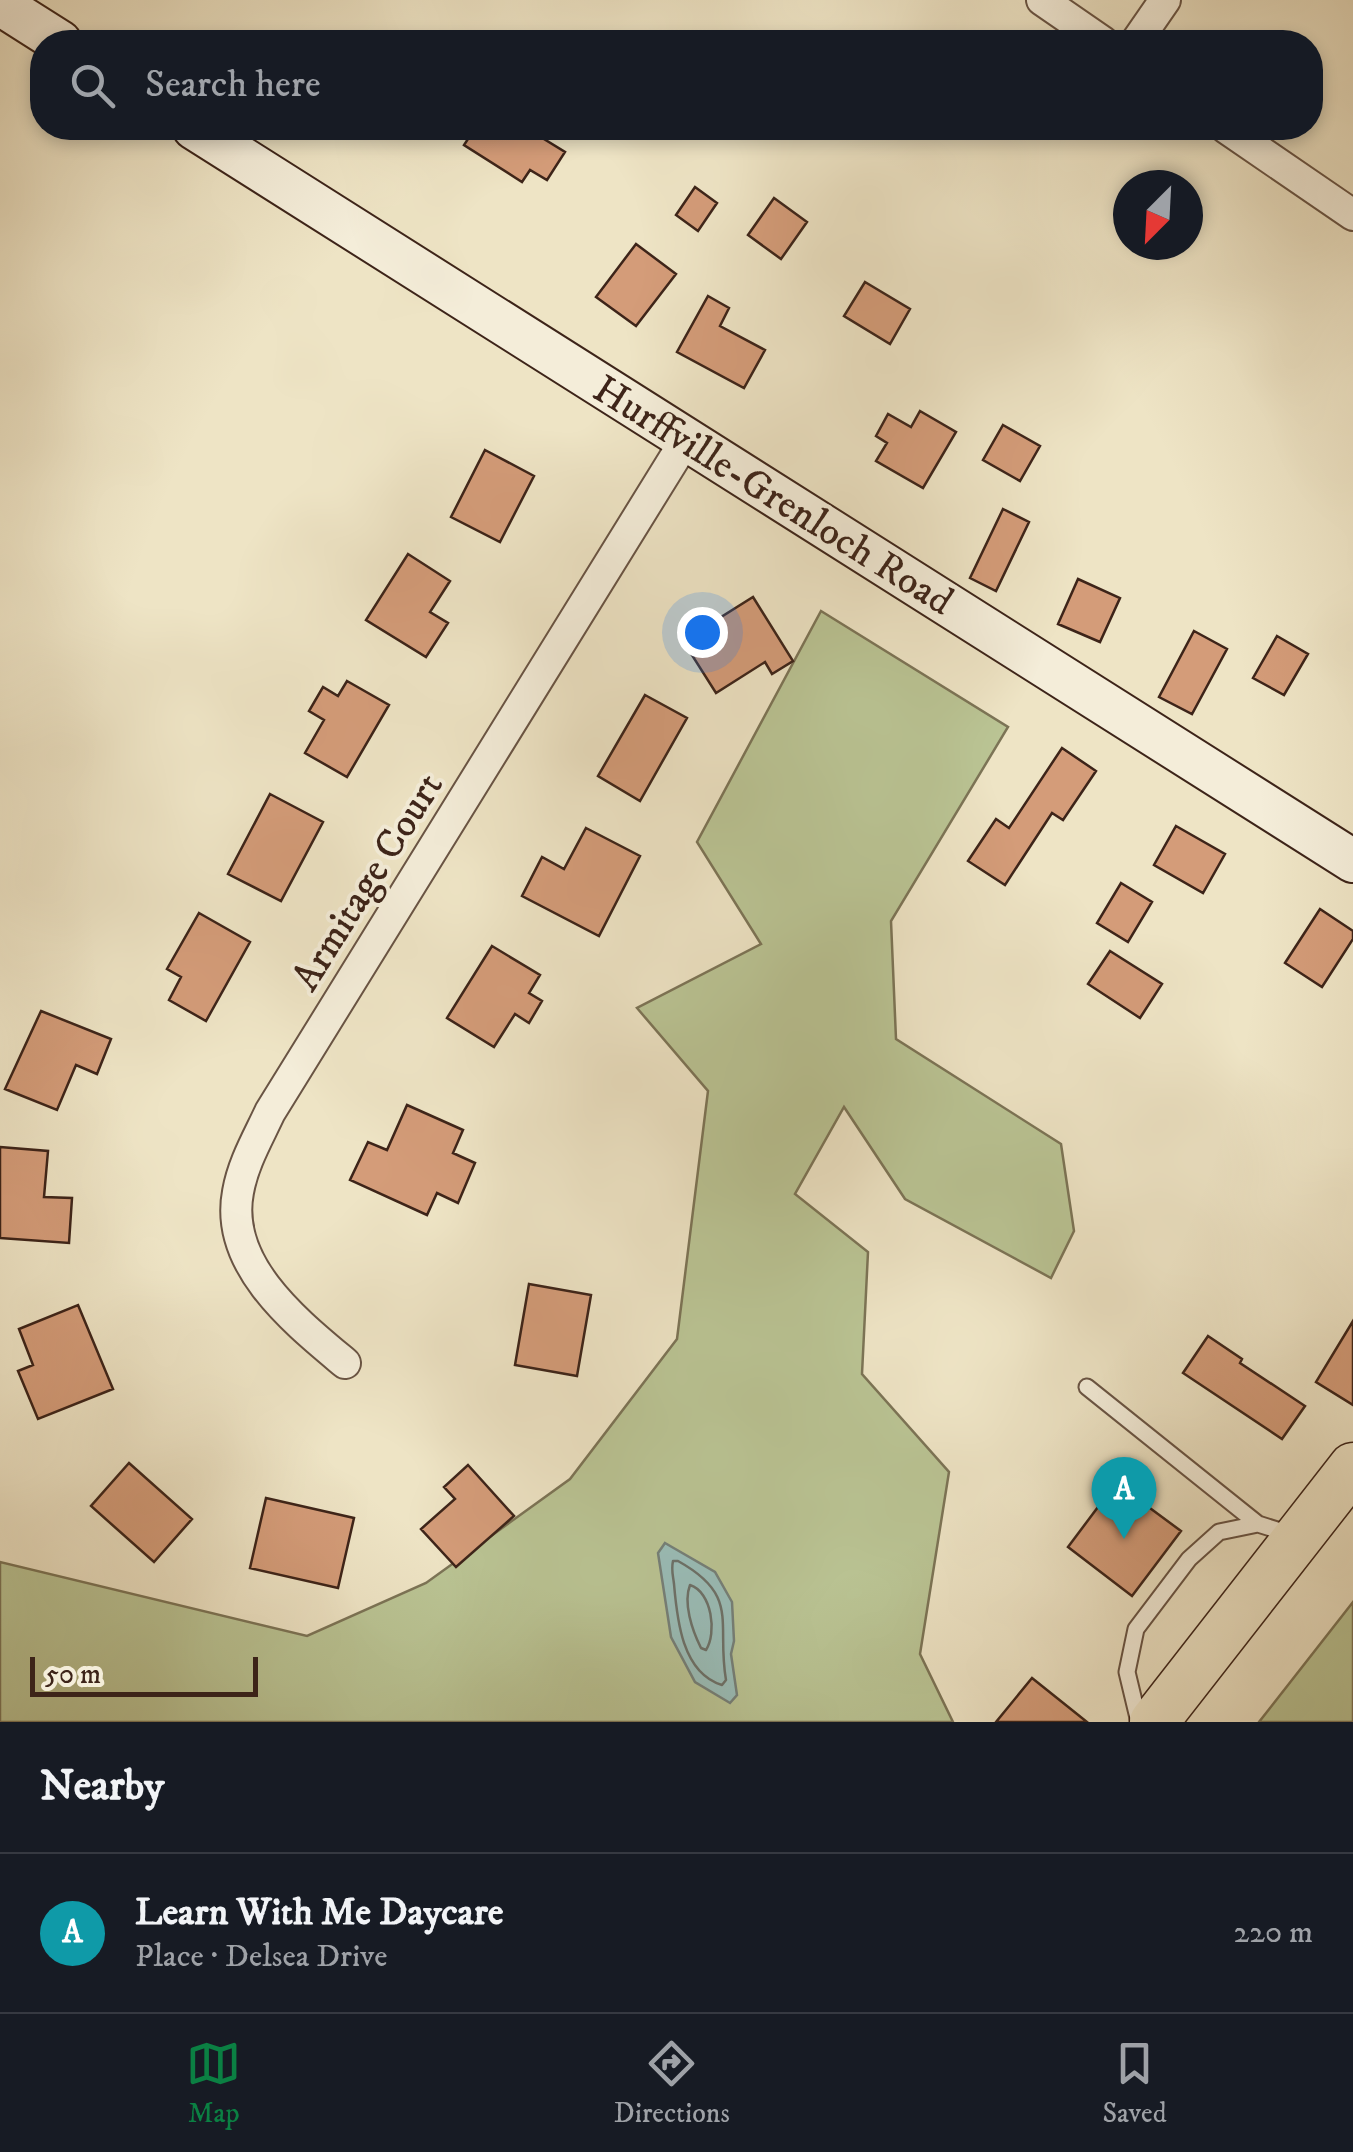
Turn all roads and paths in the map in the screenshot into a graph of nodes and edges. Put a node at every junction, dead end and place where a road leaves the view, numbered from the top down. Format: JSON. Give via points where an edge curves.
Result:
{"nodes":[{"id":1,"x":1042,"y":0,"type":"edge"},
{"id":2,"x":1165,"y":0,"type":"edge"},
{"id":3,"x":0,"y":4,"type":"edge"},
{"id":4,"x":41,"y":30,"type":"edge"},
{"id":5,"x":1086,"y":30,"type":"edge"},
{"id":6,"x":1144,"y":30,"type":"edge"},
{"id":7,"x":213,"y":140,"type":"edge"},
{"id":8,"x":1244,"y":140,"type":"edge"},
{"id":9,"x":1353,"y":215,"type":"edge"},
{"id":10,"x":687,"y":438,"type":"junction"},
{"id":11,"x":1352,"y":859,"type":"edge"},
{"id":12,"x":345,"y":1363,"type":"dead end"},
{"id":13,"x":1087,"y":1387,"type":"dead end"},
{"id":14,"x":1353,"y":1467,"type":"edge"},
{"id":15,"x":1278,"y":1531,"type":"junction"},
{"id":16,"x":1138,"y":1722,"type":"edge"},
{"id":17,"x":1154,"y":1722,"type":"edge"}],
"edges":[{"from":1,"to":5,"type":"street"},
{"from":2,"to":6,"type":"street"},
{"from":3,"to":4,"type":"main road"},
{"from":7,"to":10,"type":"main road","name":"Hurffville-Grenloch Road"},
{"from":8,"to":9,"type":"street"},
{"from":10,"to":11,"type":"main road","name":"Hurffville-Grenloch Road"},
{"from":10,"to":12,"type":"street","name":"Armitage Court","via":[[270,1112],[247,1160],[237,1195],[238,1232],[252,1264],[288,1316]]},
{"from":13,"to":15,"type":"lane"},
{"from":14,"to":15,"type":"main road"},
{"from":15,"to":16,"type":"lane","via":[[1219,1532],[1189,1559],[1136,1628],[1126,1672]]},
{"from":15,"to":17,"type":"main road"}]}
